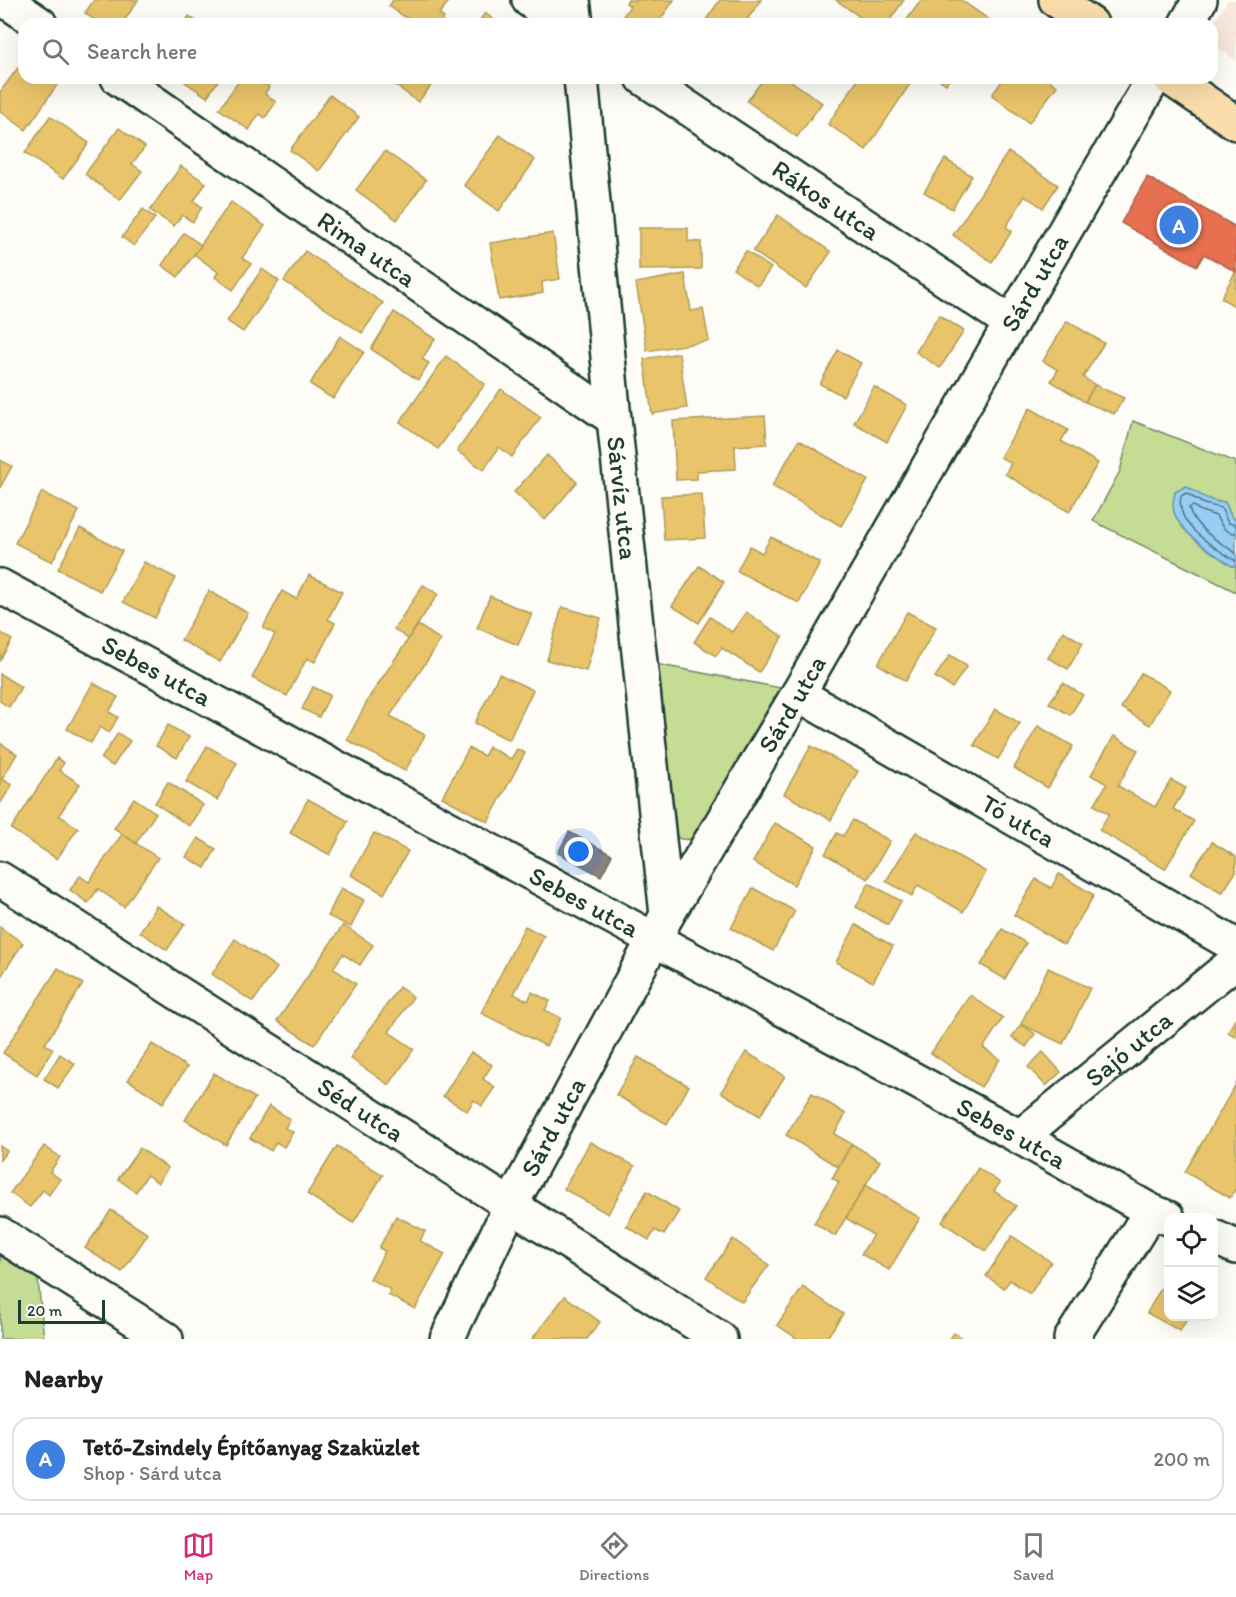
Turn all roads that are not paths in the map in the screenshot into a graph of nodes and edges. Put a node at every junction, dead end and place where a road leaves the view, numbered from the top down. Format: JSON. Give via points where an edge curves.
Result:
{"nodes":[{"id":1,"x":5,"y":0,"type":"edge"},
{"id":2,"x":529,"y":0,"type":"edge"},
{"id":3,"x":573,"y":0,"type":"edge"},
{"id":4,"x":1056,"y":0,"type":"edge"},
{"id":5,"x":1200,"y":0,"type":"edge"},
{"id":6,"x":31,"y":18,"type":"edge"},
{"id":7,"x":554,"y":18,"type":"edge"},
{"id":8,"x":575,"y":18,"type":"edge"},
{"id":9,"x":1082,"y":18,"type":"edge"},
{"id":10,"x":1190,"y":18,"type":"edge"},
{"id":11,"x":127,"y":84,"type":"edge"},
{"id":12,"x":582,"y":84,"type":"edge"},
{"id":13,"x":652,"y":84,"type":"edge"},
{"id":14,"x":1150,"y":84,"type":"edge"},
{"id":15,"x":1179,"y":84,"type":"edge"},
{"id":16,"x":1236,"y":123,"type":"edge"},
{"id":17,"x":1011,"y":323,"type":"junction"},
{"id":18,"x":614,"y":419,"type":"junction"},
{"id":19,"x":0,"y":586,"type":"edge"},
{"id":20,"x":798,"y":694,"type":"junction"},
{"id":21,"x":0,"y":879,"type":"edge"},
{"id":22,"x":660,"y":928,"type":"junction"},
{"id":23,"x":1236,"y":946,"type":"edge"},
{"id":24,"x":1236,"y":961,"type":"edge"},
{"id":25,"x":1020,"y":1137,"type":"junction"},
{"id":26,"x":511,"y":1205,"type":"junction"},
{"id":27,"x":1160,"y":1214,"type":"edge"},
{"id":28,"x":0,"y":1234,"type":"edge"},
{"id":29,"x":1218,"y":1239,"type":"edge"},
{"id":30,"x":1236,"y":1247,"type":"edge"},
{"id":31,"x":166,"y":1339,"type":"edge"},
{"id":32,"x":447,"y":1339,"type":"edge"},
{"id":33,"x":720,"y":1339,"type":"edge"},
{"id":34,"x":1071,"y":1339,"type":"edge"}],
"edges":[{"from":1,"to":6,"type":"street"},
{"from":2,"to":7,"type":"street"},
{"from":3,"to":8,"type":"street"},
{"from":4,"to":9,"type":"main road"},
{"from":5,"to":10,"type":"street"},
{"from":11,"to":18,"type":"street","name":"Rima utca"},
{"from":12,"to":18,"type":"street","name":"Sárvíz utca"},
{"from":13,"to":17,"type":"street","name":"Rákos utca"},
{"from":14,"to":17,"type":"street","name":"Sárd utca"},
{"from":15,"to":16,"type":"main road"},
{"from":17,"to":20,"type":"street","name":"Sárd utca"},
{"from":18,"to":22,"type":"street","name":"Sárvíz utca"},
{"from":19,"to":22,"type":"street","name":"Sebes utca"},
{"from":20,"to":22,"type":"street","name":"Sárd utca"},
{"from":20,"to":23,"type":"street","name":"Tó utca"},
{"from":21,"to":26,"type":"street","name":"Séd utca"},
{"from":22,"to":25,"type":"street","name":"Sebes utca"},
{"from":22,"to":26,"type":"street","name":"Sárd utca"},
{"from":24,"to":25,"type":"street","name":"Sajó utca"},
{"from":25,"to":27,"type":"street","name":"Sebes utca"},
{"from":26,"to":32,"type":"street","name":"Sárd utca"},
{"from":26,"to":33,"type":"street","name":"Séd utca"},
{"from":27,"to":34,"type":"street"},
{"from":28,"to":31,"type":"street"},
{"from":29,"to":30,"type":"street"}]}
